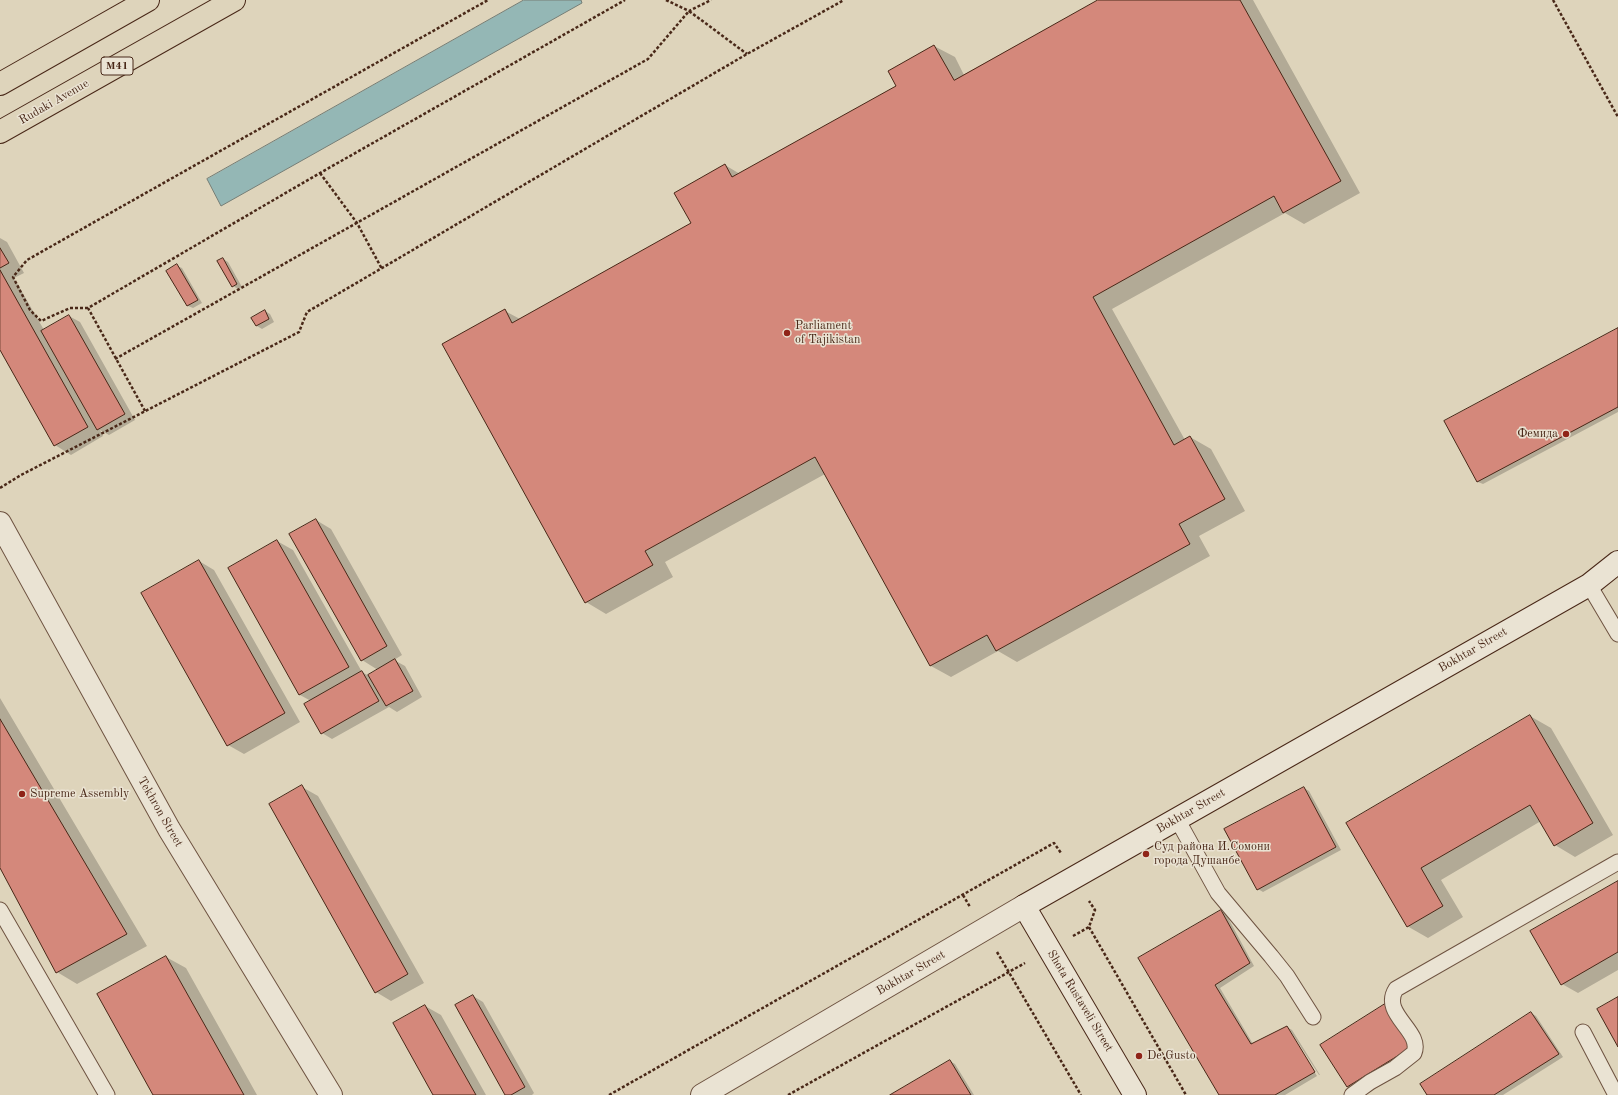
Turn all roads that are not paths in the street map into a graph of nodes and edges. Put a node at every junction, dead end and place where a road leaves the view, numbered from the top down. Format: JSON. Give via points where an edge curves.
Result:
{"nodes":[{"id":1,"x":148,"y":0,"type":"edge"},
{"id":2,"x":234,"y":0,"type":"edge"},
{"id":3,"x":0,"y":84,"type":"edge"},
{"id":4,"x":0,"y":132,"type":"edge"},
{"id":5,"x":0,"y":523,"type":"edge"},
{"id":6,"x":1618,"y":562,"type":"edge"},
{"id":7,"x":1589,"y":585,"type":"junction"},
{"id":8,"x":1618,"y":634,"type":"edge"},
{"id":9,"x":1177,"y":819,"type":"junction"},
{"id":10,"x":1618,"y":862,"type":"edge"},
{"id":11,"x":1024,"y":906,"type":"junction"},
{"id":12,"x":0,"y":910,"type":"edge"},
{"id":13,"x":5,"y":930,"type":"edge"},
{"id":14,"x":1313,"y":1017,"type":"dead end"},
{"id":15,"x":1583,"y":1032,"type":"dead end"},
{"id":16,"x":107,"y":1095,"type":"edge"},
{"id":17,"x":331,"y":1095,"type":"edge"},
{"id":18,"x":702,"y":1095,"type":"edge"},
{"id":19,"x":1135,"y":1095,"type":"edge"},
{"id":20,"x":1352,"y":1095,"type":"edge"},
{"id":21,"x":1616,"y":1095,"type":"edge"}],
"edges":[{"from":1,"to":3,"type":"highway"},
{"from":2,"to":4,"type":"highway","name":"Rudaki Avenue","number":"M41"},
{"from":5,"to":17,"type":"street","name":"Tekhron Street","via":[[169,829]]},
{"from":6,"to":7,"type":"street","name":"Bokhtar Street"},
{"from":7,"to":8,"type":"lane"},
{"from":7,"to":9,"type":"street","name":"Bokhtar Street"},
{"from":9,"to":11,"type":"street","name":"Bokhtar Street"},
{"from":9,"to":14,"type":"lane","via":[[1218,893],[1287,976]]},
{"from":10,"to":20,"type":"lane","via":[[1396,988],[1392,999],[1393,1007],[1414,1040],[1416,1049],[1411,1057]]},
{"from":11,"to":18,"type":"street","name":"Bokhtar Street"},
{"from":11,"to":19,"type":"street","name":"Shota Rustaveli Street"},
{"from":12,"to":13,"type":"lane"},
{"from":13,"to":16,"type":"lane"},
{"from":15,"to":21,"type":"lane"}]}
